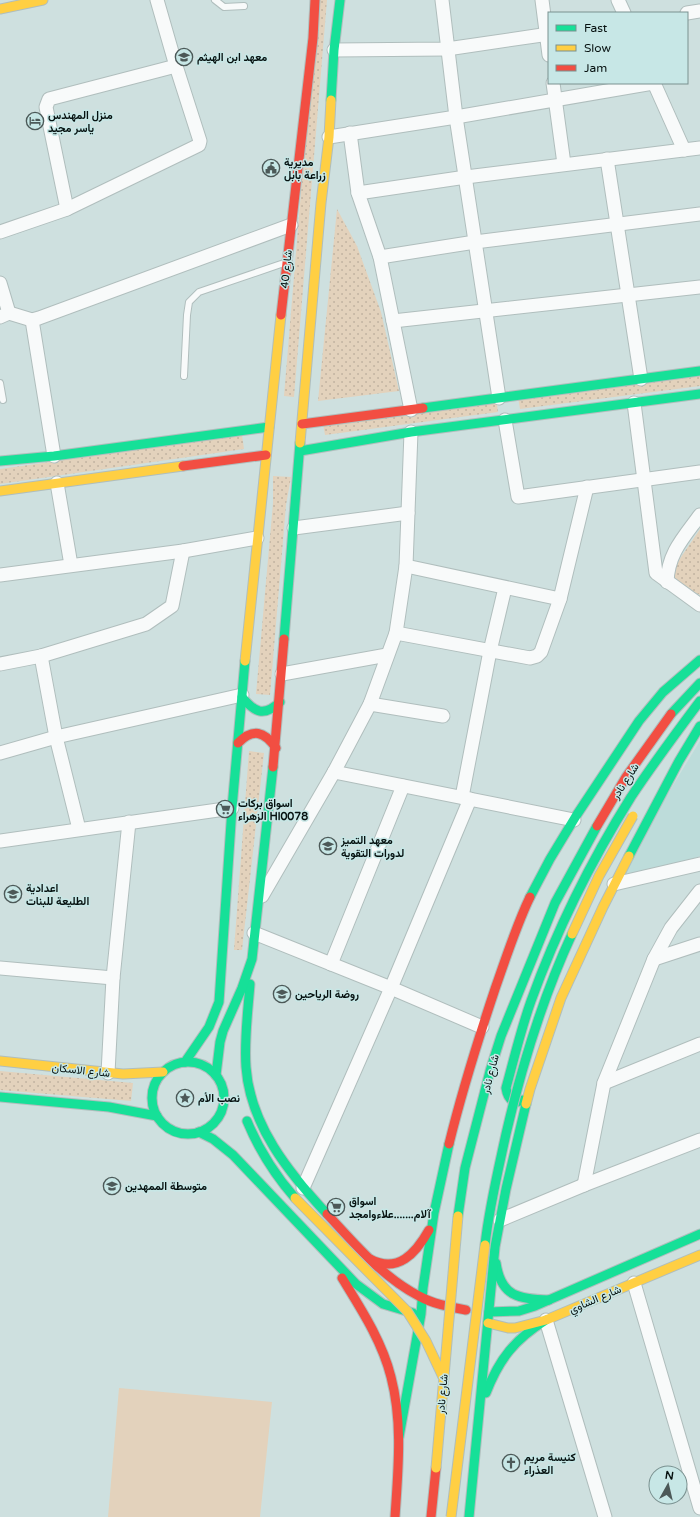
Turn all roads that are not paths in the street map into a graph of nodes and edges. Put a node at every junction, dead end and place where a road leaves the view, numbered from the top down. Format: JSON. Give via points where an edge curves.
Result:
{"nodes":[{"id":1,"x":43,"y":0,"type":"edge"},
{"id":2,"x":157,"y":0,"type":"edge"},
{"id":3,"x":215,"y":0,"type":"edge"},
{"id":4,"x":307,"y":0,"type":"edge"},
{"id":5,"x":315,"y":0,"type":"edge"},
{"id":6,"x":341,"y":0,"type":"edge"},
{"id":7,"x":442,"y":0,"type":"edge"},
{"id":8,"x":542,"y":0,"type":"edge"},
{"id":9,"x":618,"y":0,"type":"edge"},
{"id":10,"x":244,"y":6,"type":"dead end"},
{"id":11,"x":0,"y":9,"type":"edge"},
{"id":12,"x":624,"y":12,"type":"edge"},
{"id":13,"x":700,"y":12,"type":"edge"},
{"id":14,"x":688,"y":13,"type":"edge"},
{"id":15,"x":548,"y":34,"type":"edge"},
{"id":16,"x":313,"y":38,"type":"junction"},
{"id":17,"x":447,"y":48,"type":"junction"},
{"id":18,"x":334,"y":50,"type":"junction"},
{"id":19,"x":176,"y":66,"type":"junction"},
{"id":20,"x":553,"y":84,"type":"edge"},
{"id":21,"x":648,"y":84,"type":"edge"},
{"id":22,"x":654,"y":84,"type":"edge"},
{"id":23,"x":555,"y":100,"type":"junction"},
{"id":24,"x":456,"y":117,"type":"junction"},
{"id":25,"x":350,"y":133,"type":"junction"},
{"id":26,"x":329,"y":137,"type":"junction"},
{"id":27,"x":700,"y":148,"type":"edge"},
{"id":28,"x":684,"y":150,"type":"junction"},
{"id":29,"x":608,"y":159,"type":"junction"},
{"id":30,"x":564,"y":164,"type":"junction"},
{"id":31,"x":466,"y":177,"type":"junction"},
{"id":32,"x":358,"y":193,"type":"junction"},
{"id":33,"x":67,"y":209,"type":"junction"},
{"id":34,"x":700,"y":214,"type":"edge"},
{"id":35,"x":291,"y":225,"type":"junction"},
{"id":36,"x":618,"y":225,"type":"junction"},
{"id":37,"x":0,"y":232,"type":"edge"},
{"id":38,"x":476,"y":242,"type":"junction"},
{"id":39,"x":380,"y":257,"type":"junction"},
{"id":40,"x":287,"y":262,"type":"junction"},
{"id":41,"x":296,"y":274,"type":"dead end"},
{"id":42,"x":285,"y":279,"type":"junction"},
{"id":43,"x":0,"y":283,"type":"edge"},
{"id":44,"x":700,"y":287,"type":"edge"},
{"id":45,"x":629,"y":295,"type":"junction"},
{"id":46,"x":486,"y":311,"type":"junction"},
{"id":47,"x":5,"y":315,"type":"edge"},
{"id":48,"x":32,"y":320,"type":"junction"},
{"id":49,"x":393,"y":321,"type":"junction"},
{"id":50,"x":700,"y":371,"type":"edge"},
{"id":51,"x":184,"y":376,"type":"dead end"},
{"id":52,"x":641,"y":379,"type":"junction"},
{"id":53,"x":0,"y":382,"type":"edge"},
{"id":54,"x":700,"y":394,"type":"edge"},
{"id":55,"x":4,"y":400,"type":"dead end"},
{"id":56,"x":634,"y":404,"type":"junction"},
{"id":57,"x":509,"y":408,"type":"junction"},
{"id":58,"x":411,"y":410,"type":"junction"},
{"id":59,"x":302,"y":424,"type":"junction"},
{"id":60,"x":269,"y":427,"type":"junction"},
{"id":61,"x":410,"y":432,"type":"junction"},
{"id":62,"x":300,"y":451,"type":"junction"},
{"id":63,"x":266,"y":455,"type":"junction"},
{"id":64,"x":54,"y":456,"type":"junction"},
{"id":65,"x":0,"y":461,"type":"edge"},
{"id":66,"x":700,"y":472,"type":"edge"},
{"id":67,"x":644,"y":480,"type":"junction"},
{"id":68,"x":57,"y":483,"type":"junction"},
{"id":69,"x":588,"y":487,"type":"junction"},
{"id":70,"x":0,"y":491,"type":"edge"},
{"id":71,"x":408,"y":513,"type":"junction"},
{"id":72,"x":700,"y":515,"type":"edge"},
{"id":73,"x":294,"y":528,"type":"junction"},
{"id":74,"x":257,"y":538,"type":"junction"},
{"id":75,"x":183,"y":550,"type":"junction"},
{"id":76,"x":71,"y":565,"type":"junction"},
{"id":77,"x":406,"y":566,"type":"junction"},
{"id":78,"x":0,"y":574,"type":"edge"},
{"id":79,"x":667,"y":582,"type":"junction"},
{"id":80,"x":505,"y":588,"type":"junction"},
{"id":81,"x":560,"y":600,"type":"junction"},
{"id":82,"x":700,"y":605,"type":"edge"},
{"id":83,"x":396,"y":632,"type":"junction"},
{"id":84,"x":490,"y":651,"type":"junction"},
{"id":85,"x":387,"y":655,"type":"junction"},
{"id":86,"x":41,"y":656,"type":"junction"},
{"id":87,"x":700,"y":660,"type":"edge"},
{"id":88,"x":0,"y":664,"type":"edge"},
{"id":89,"x":282,"y":674,"type":"junction"},
{"id":90,"x":700,"y":683,"type":"edge"},
{"id":91,"x":242,"y":696,"type":"junction"},
{"id":92,"x":700,"y":700,"type":"edge"},
{"id":93,"x":280,"y":702,"type":"junction"},
{"id":94,"x":370,"y":704,"type":"junction"},
{"id":95,"x":443,"y":716,"type":"dead end"},
{"id":96,"x":700,"y":725,"type":"edge"},
{"id":97,"x":56,"y":737,"type":"junction"},
{"id":98,"x":238,"y":743,"type":"junction"},
{"id":99,"x":276,"y":748,"type":"junction"},
{"id":100,"x":0,"y":753,"type":"edge"},
{"id":101,"x":334,"y":772,"type":"junction"},
{"id":102,"x":663,"y":772,"type":"dead end"},
{"id":103,"x":403,"y":786,"type":"junction"},
{"id":104,"x":466,"y":798,"type":"junction"},
{"id":105,"x":232,"y":808,"type":"junction"},
{"id":106,"x":635,"y":813,"type":"dead end"},
{"id":107,"x":574,"y":820,"type":"junction"},
{"id":108,"x":129,"y":822,"type":"junction"},
{"id":109,"x":79,"y":829,"type":"junction"},
{"id":110,"x":0,"y":841,"type":"edge"},
{"id":111,"x":700,"y":864,"type":"edge"},
{"id":112,"x":614,"y":884,"type":"junction"},
{"id":113,"x":700,"y":891,"type":"edge"},
{"id":114,"x":258,"y":902,"type":"junction"},
{"id":115,"x":254,"y":933,"type":"junction"},
{"id":116,"x":700,"y":944,"type":"edge"},
{"id":117,"x":252,"y":959,"type":"junction"},
{"id":118,"x":654,"y":959,"type":"junction"},
{"id":119,"x":331,"y":964,"type":"junction"},
{"id":120,"x":0,"y":968,"type":"edge"},
{"id":121,"x":113,"y":978,"type":"junction"},
{"id":122,"x":391,"y":988,"type":"junction"},
{"id":123,"x":482,"y":1027,"type":"junction"},
{"id":124,"x":245,"y":1044,"type":"junction"},
{"id":125,"x":700,"y":1044,"type":"edge"},
{"id":126,"x":0,"y":1061,"type":"edge"},
{"id":127,"x":185,"y":1062,"type":"junction"},
{"id":128,"x":163,"y":1072,"type":"junction"},
{"id":129,"x":108,"y":1073,"type":"junction"},
{"id":130,"x":216,"y":1075,"type":"junction"},
{"id":131,"x":604,"y":1084,"type":"junction"},
{"id":132,"x":530,"y":1089,"type":"junction"},
{"id":133,"x":0,"y":1097,"type":"edge"},
{"id":134,"x":243,"y":1100,"type":"dead end"},
{"id":135,"x":244,"y":1111,"type":"dead end"},
{"id":136,"x":157,"y":1116,"type":"junction"},
{"id":137,"x":199,"y":1132,"type":"junction"},
{"id":138,"x":700,"y":1140,"type":"edge"},
{"id":139,"x":584,"y":1185,"type":"junction"},
{"id":140,"x":299,"y":1193,"type":"junction"},
{"id":141,"x":434,"y":1211,"type":"junction"},
{"id":142,"x":500,"y":1220,"type":"junction"},
{"id":143,"x":700,"y":1234,"type":"edge"},
{"id":144,"x":495,"y":1247,"type":"junction"},
{"id":145,"x":700,"y":1255,"type":"edge"},
{"id":146,"x":328,"y":1256,"type":"junction"},
{"id":147,"x":367,"y":1257,"type":"junction"},
{"id":148,"x":634,"y":1283,"type":"junction"},
{"id":149,"x":421,"y":1298,"type":"junction"},
{"id":150,"x":549,"y":1300,"type":"junction"},
{"id":151,"x":487,"y":1312,"type":"junction"},
{"id":152,"x":466,"y":1314,"type":"junction"},
{"id":153,"x":429,"y":1315,"type":"junction"},
{"id":154,"x":546,"y":1320,"type":"junction"},
{"id":155,"x":488,"y":1323,"type":"junction"},
{"id":156,"x":451,"y":1398,"type":"dead end"},
{"id":157,"x":454,"y":1412,"type":"dead end"},
{"id":158,"x":478,"y":1417,"type":"junction"},
{"id":159,"x":399,"y":1437,"type":"junction"},
{"id":160,"x":456,"y":1471,"type":"junction"},
{"id":161,"x":700,"y":1508,"type":"edge"},
{"id":162,"x":395,"y":1517,"type":"edge"},
{"id":163,"x":431,"y":1517,"type":"edge"},
{"id":164,"x":451,"y":1517,"type":"edge"},
{"id":165,"x":469,"y":1517,"type":"edge"},
{"id":166,"x":605,"y":1517,"type":"edge"}],
"edges":[{"from":1,"to":11,"type":"main road"},
{"from":2,"to":19,"type":"street"},
{"from":3,"to":10,"type":"lane","via":[[224,6]]},
{"from":4,"to":16,"type":"main road"},
{"from":5,"to":16,"type":"main road","name":"شارع 40"},
{"from":6,"to":18,"type":"main road"},
{"from":7,"to":17,"type":"street"},
{"from":8,"to":15,"type":"street"},
{"from":9,"to":12,"type":"street"},
{"from":13,"to":14,"type":"street"},
{"from":15,"to":17,"type":"street"},
{"from":16,"to":35,"type":"main road","name":"شارع 40"},
{"from":17,"to":18,"type":"street"},
{"from":17,"to":24,"type":"street"},
{"from":18,"to":26,"type":"main road"},
{"from":19,"to":33,"type":"street","via":[[200,141],[199,145]]},
{"from":19,"to":33,"type":"street","via":[[49,99],[46,106]]},
{"from":20,"to":23,"type":"street"},
{"from":21,"to":23,"type":"street"},
{"from":22,"to":28,"type":"street"},
{"from":23,"to":24,"type":"street"},
{"from":23,"to":30,"type":"street"},
{"from":24,"to":25,"type":"street"},
{"from":24,"to":31,"type":"street"},
{"from":25,"to":26,"type":"street"},
{"from":25,"to":32,"type":"street"},
{"from":26,"to":59,"type":"main road","via":[[311,278]]},
{"from":27,"to":28,"type":"street"},
{"from":28,"to":29,"type":"street"},
{"from":29,"to":30,"type":"street"},
{"from":29,"to":36,"type":"street"},
{"from":30,"to":31,"type":"street"},
{"from":31,"to":32,"type":"street"},
{"from":31,"to":38,"type":"street"},
{"from":32,"to":39,"type":"street"},
{"from":33,"to":37,"type":"street"},
{"from":34,"to":36,"type":"street"},
{"from":35,"to":40,"type":"main road","name":"شارع 40"},
{"from":35,"to":48,"type":"street"},
{"from":36,"to":38,"type":"street"},
{"from":36,"to":45,"type":"street"},
{"from":38,"to":39,"type":"street"},
{"from":38,"to":46,"type":"street"},
{"from":39,"to":49,"type":"street"},
{"from":40,"to":42,"type":"main road","name":"شارع 40"},
{"from":40,"to":51,"type":"lane","via":[[199,292],[189,302]]},
{"from":41,"to":42,"type":"main road"},
{"from":42,"to":60,"type":"main road","name":"شارع 40"},
{"from":43,"to":47,"type":"street"},
{"from":44,"to":45,"type":"street"},
{"from":45,"to":46,"type":"street"},
{"from":45,"to":52,"type":"street"},
{"from":46,"to":49,"type":"street"},
{"from":46,"to":57,"type":"street"},
{"from":47,"to":48,"type":"street"},
{"from":48,"to":64,"type":"street"},
{"from":49,"to":58,"type":"street"},
{"from":50,"to":52,"type":"main road"},
{"from":52,"to":57,"type":"main road"},
{"from":53,"to":55,"type":"lane"},
{"from":54,"to":56,"type":"main road"},
{"from":56,"to":57,"type":"main road"},
{"from":56,"to":67,"type":"street"},
{"from":57,"to":58,"type":"main road"},
{"from":57,"to":61,"type":"main road"},
{"from":57,"to":69,"type":"street","via":[[518,497]]},
{"from":58,"to":59,"type":"main road"},
{"from":59,"to":62,"type":"main road"},
{"from":60,"to":63,"type":"main road","name":"شارع 40"},
{"from":60,"to":64,"type":"main road"},
{"from":61,"to":62,"type":"main road"},
{"from":61,"to":71,"type":"street"},
{"from":62,"to":73,"type":"main road"},
{"from":63,"to":68,"type":"main road"},
{"from":63,"to":74,"type":"main road","name":"شارع 40"},
{"from":64,"to":65,"type":"main road"},
{"from":66,"to":67,"type":"street"},
{"from":67,"to":69,"type":"street"},
{"from":67,"to":79,"type":"street","via":[[656,573]]},
{"from":68,"to":70,"type":"main road"},
{"from":68,"to":76,"type":"street"},
{"from":69,"to":81,"type":"street"},
{"from":71,"to":73,"type":"street"},
{"from":71,"to":77,"type":"street"},
{"from":72,"to":79,"type":"street","via":[[675,549],[667,568]]},
{"from":73,"to":89,"type":"main road"},
{"from":74,"to":75,"type":"street"},
{"from":74,"to":91,"type":"main road","name":"شارع 40"},
{"from":75,"to":76,"type":"street"},
{"from":75,"to":86,"type":"street","via":[[172,606],[146,624]]},
{"from":76,"to":78,"type":"street"},
{"from":77,"to":80,"type":"street"},
{"from":77,"to":83,"type":"street"},
{"from":79,"to":82,"type":"street"},
{"from":80,"to":81,"type":"street"},
{"from":80,"to":84,"type":"street"},
{"from":81,"to":84,"type":"street","via":[[541,652],[537,656],[530,658]]},
{"from":83,"to":84,"type":"street"},
{"from":83,"to":85,"type":"street"},
{"from":84,"to":104,"type":"street"},
{"from":85,"to":89,"type":"street"},
{"from":85,"to":94,"type":"street"},
{"from":86,"to":88,"type":"street"},
{"from":86,"to":97,"type":"street"},
{"from":87,"to":107,"type":"main road","via":[[652,703]]},
{"from":89,"to":93,"type":"main road"},
{"from":90,"to":163,"type":"main road","name":"شارع نادر","bridge":true,"via":[[671,714],[610,803],[558,898],[501,1036],[466,1162],[462,1189]]},
{"from":91,"to":93,"type":"main road","via":[[250,708],[262,713],[270,711]]},
{"from":91,"to":97,"type":"street"},
{"from":91,"to":98,"type":"main road","name":"شارع 40"},
{"from":92,"to":132,"type":"main road","via":[[627,805],[579,889],[550,954],[536,988],[506,1088],[508,1097],[515,1102],[524,1100]]},
{"from":93,"to":99,"type":"main road"},
{"from":94,"to":95,"type":"street"},
{"from":94,"to":101,"type":"street"},
{"from":96,"to":102,"type":"main road"},
{"from":96,"to":112,"type":"main road"},
{"from":97,"to":100,"type":"street"},
{"from":97,"to":109,"type":"street"},
{"from":98,"to":99,"type":"main road","via":[[250,734],[258,733],[267,736]]},
{"from":98,"to":105,"type":"main road","name":"شارع 40"},
{"from":99,"to":114,"type":"main road"},
{"from":101,"to":103,"type":"street"},
{"from":101,"to":114,"type":"street"},
{"from":103,"to":104,"type":"street"},
{"from":103,"to":119,"type":"street"},
{"from":104,"to":107,"type":"street"},
{"from":104,"to":122,"type":"street"},
{"from":105,"to":108,"type":"street"},
{"from":105,"to":127,"type":"main road","name":"شارع 40","via":[[219,1002],[207,1031]]},
{"from":106,"to":160,"type":"main road","name":"شارع نادر","bridge":true,"via":[[596,882],[559,963],[533,1034],[517,1088],[494,1186],[486,1235]]},
{"from":107,"to":123,"type":"main road","via":[[534,890],[512,941]]},
{"from":108,"to":109,"type":"street"},
{"from":108,"to":121,"type":"street"},
{"from":109,"to":110,"type":"street"},
{"from":111,"to":112,"type":"street"},
{"from":112,"to":132,"type":"main road","via":[[561,998]]},
{"from":113,"to":118,"type":"street","via":[[671,928]]},
{"from":114,"to":115,"type":"main road"},
{"from":115,"to":117,"type":"main road"},
{"from":115,"to":119,"type":"street"},
{"from":116,"to":118,"type":"street"},
{"from":117,"to":124,"type":"main road"},
{"from":117,"to":130,"type":"main road","via":[[223,1031]]},
{"from":118,"to":131,"type":"street"},
{"from":119,"to":122,"type":"street"},
{"from":120,"to":121,"type":"street"},
{"from":121,"to":129,"type":"street"},
{"from":122,"to":123,"type":"street"},
{"from":122,"to":140,"type":"street"},
{"from":123,"to":141,"type":"main road","via":[[450,1135]]},
{"from":124,"to":134,"type":"main road"},
{"from":124,"to":140,"type":"main road","via":[[247,1081],[251,1096],[260,1120]]},
{"from":125,"to":131,"type":"street"},
{"from":126,"to":129,"type":"main road","name":"شارع الاسكان"},
{"from":127,"to":128,"type":"main road","via":[[169,1067]]},
{"from":127,"to":130,"type":"main road","via":[[196,1062]]},
{"from":128,"to":129,"type":"main road","name":"شارع الاسكان"},
{"from":128,"to":136,"type":"main road","via":[[156,1081],[152,1093],[152,1105]]},
{"from":130,"to":137,"type":"main road","via":[[222,1085],[223,1108],[218,1119]]},
{"from":131,"to":139,"type":"street"},
{"from":132,"to":142,"type":"main road"},
{"from":133,"to":136,"type":"main road","via":[[109,1107]]},
{"from":135,"to":140,"type":"main road","via":[[252,1135],[271,1169]]},
{"from":136,"to":137,"type":"main road","via":[[165,1126],[175,1131],[187,1134]]},
{"from":137,"to":146,"type":"main road","via":[[213,1139],[233,1155]]},
{"from":138,"to":139,"type":"street"},
{"from":139,"to":142,"type":"street"},
{"from":140,"to":147,"type":"main road"},
{"from":140,"to":156,"type":"main road","bridge":true,"via":[[407,1311],[426,1341]]},
{"from":141,"to":147,"type":"main road","via":[[425,1238],[407,1258],[391,1265],[374,1262]]},
{"from":141,"to":149,"type":"main road"},
{"from":142,"to":144,"type":"main road"},
{"from":143,"to":150,"type":"main road","name":"شارع الشاوي"},
{"from":144,"to":150,"type":"main road","via":[[498,1276],[511,1294],[521,1298]]},
{"from":144,"to":151,"type":"main road"},
{"from":145,"to":148,"type":"main road","name":"شارع الشاوي"},
{"from":146,"to":153,"type":"main road","via":[[356,1284],[383,1304]]},
{"from":146,"to":159,"type":"main road","via":[[374,1333],[385,1357],[394,1388]]},
{"from":147,"to":149,"type":"main road","via":[[394,1281]]},
{"from":148,"to":154,"type":"main road","name":"شارع الشاوي"},
{"from":148,"to":161,"type":"street"},
{"from":149,"to":152,"type":"main road"},
{"from":149,"to":153,"type":"main road"},
{"from":150,"to":151,"type":"main road","name":"شارع الشاوي","via":[[520,1311]]},
{"from":151,"to":152,"type":"main road","name":"شارع الشاوي","via":[[481,1317]]},
{"from":151,"to":155,"type":"main road"},
{"from":152,"to":153,"type":"main road"},
{"from":152,"to":155,"type":"main road","name":"شارع الشاوي"},
{"from":153,"to":159,"type":"main road","via":[[416,1339]]},
{"from":154,"to":155,"type":"main road","name":"شارع الشاوي","via":[[515,1328]]},
{"from":154,"to":158,"type":"main road","via":[[528,1330],[516,1341],[489,1384]]},
{"from":154,"to":166,"type":"street"},
{"from":155,"to":158,"type":"main road"},
{"from":157,"to":160,"type":"main road","bridge":true},
{"from":158,"to":165,"type":"main road"},
{"from":159,"to":162,"type":"main road"},
{"from":160,"to":164,"type":"main road","name":"شارع نادر","bridge":true}]}
